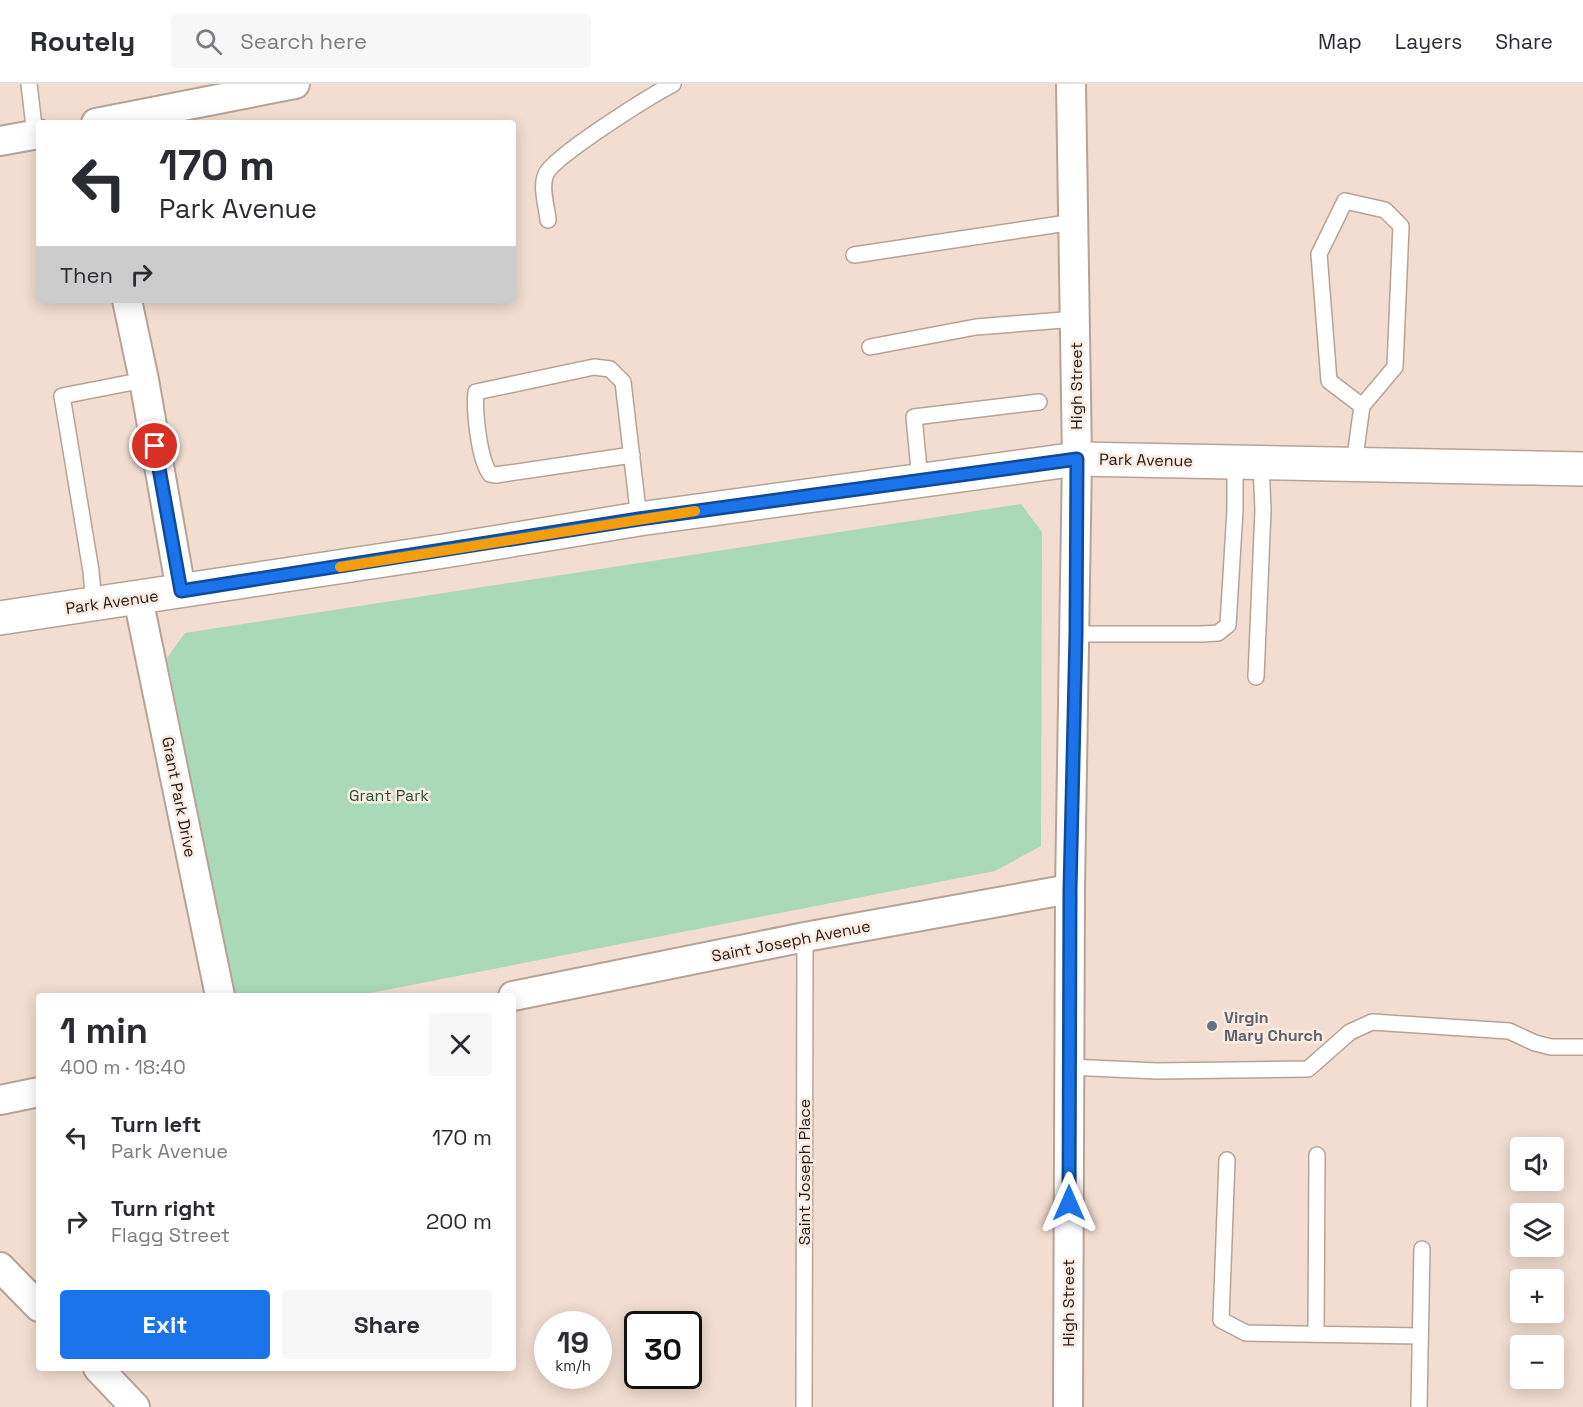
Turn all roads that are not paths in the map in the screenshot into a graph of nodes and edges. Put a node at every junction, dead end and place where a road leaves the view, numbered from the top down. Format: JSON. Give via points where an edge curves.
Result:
{"nodes":[{"id":1,"x":29,"y":84,"type":"edge"},
{"id":2,"x":295,"y":84,"type":"edge"},
{"id":3,"x":673,"y":84,"type":"edge"},
{"id":4,"x":1071,"y":84,"type":"edge"},
{"id":5,"x":111,"y":120,"type":"edge"},
{"id":6,"x":36,"y":128,"type":"edge"},
{"id":7,"x":36,"y":134,"type":"edge"},
{"id":8,"x":0,"y":141,"type":"edge"},
{"id":9,"x":548,"y":220,"type":"dead end"},
{"id":10,"x":1074,"y":222,"type":"junction"},
{"id":11,"x":854,"y":255,"type":"dead end"},
{"id":12,"x":128,"y":303,"type":"edge"},
{"id":13,"x":1076,"y":319,"type":"junction"},
{"id":14,"x":870,"y":347,"type":"dead end"},
{"id":15,"x":144,"y":380,"type":"junction"},
{"id":16,"x":1039,"y":402,"type":"dead end"},
{"id":17,"x":1362,"y":406,"type":"junction"},
{"id":18,"x":632,"y":455,"type":"junction"},
{"id":19,"x":1077,"y":459,"type":"junction"},
{"id":20,"x":1248,"y":462,"type":"junction"},
{"id":21,"x":1354,"y":464,"type":"junction"},
{"id":22,"x":1583,"y":469,"type":"edge"},
{"id":23,"x":920,"y":480,"type":"junction"},
{"id":24,"x":639,"y":519,"type":"junction"},
{"id":25,"x":181,"y":591,"type":"junction"},
{"id":26,"x":138,"y":598,"type":"junction"},
{"id":27,"x":94,"y":605,"type":"junction"},
{"id":28,"x":0,"y":618,"type":"edge"},
{"id":29,"x":1076,"y":634,"type":"junction"},
{"id":30,"x":1256,"y":677,"type":"dead end"},
{"id":31,"x":1070,"y":889,"type":"junction"},
{"id":32,"x":805,"y":937,"type":"junction"},
{"id":33,"x":219,"y":993,"type":"edge"},
{"id":34,"x":516,"y":995,"type":"edge"},
{"id":35,"x":1583,"y":1047,"type":"edge"},
{"id":36,"x":1070,"y":1067,"type":"junction"},
{"id":37,"x":36,"y":1093,"type":"edge"},
{"id":38,"x":0,"y":1100,"type":"edge"},
{"id":39,"x":1317,"y":1155,"type":"dead end"},
{"id":40,"x":1227,"y":1160,"type":"dead end"},
{"id":41,"x":1422,"y":1250,"type":"dead end"},
{"id":42,"x":0,"y":1267,"type":"edge"},
{"id":43,"x":36,"y":1304,"type":"edge"},
{"id":44,"x":1316,"y":1334,"type":"junction"},
{"id":45,"x":1420,"y":1336,"type":"junction"},
{"id":46,"x":101,"y":1371,"type":"edge"},
{"id":47,"x":135,"y":1407,"type":"edge"},
{"id":48,"x":804,"y":1407,"type":"edge"},
{"id":49,"x":1068,"y":1407,"type":"edge"},
{"id":50,"x":1419,"y":1407,"type":"edge"}],
"edges":[{"from":1,"to":6,"type":"lane"},
{"from":2,"to":5,"type":"street"},
{"from":3,"to":9,"type":"lane","via":[[568,152],[546,174]]},
{"from":4,"to":10,"type":"street","name":"High Street"},
{"from":7,"to":8,"type":"street"},
{"from":10,"to":11,"type":"lane"},
{"from":10,"to":13,"type":"street","name":"High Street"},
{"from":12,"to":15,"type":"street"},
{"from":13,"to":14,"type":"lane","via":[[976,327]]},
{"from":13,"to":19,"type":"street","name":"High Street"},
{"from":15,"to":25,"type":"street"},
{"from":15,"to":27,"type":"lane","via":[[62,396],[92,571]]},
{"from":16,"to":23,"type":"lane","via":[[914,417]]},
{"from":17,"to":17,"type":"lane","via":[[1395,367],[1401,226],[1385,210],[1345,201],[1319,254],[1329,381]]},
{"from":17,"to":21,"type":"lane"},
{"from":18,"to":18,"type":"lane","via":[[623,382],[610,369],[594,367],[476,392],[478,430],[490,474]]},
{"from":18,"to":24,"type":"lane"},
{"from":19,"to":20,"type":"street","name":"Park Avenue"},
{"from":19,"to":23,"type":"street","name":"Park Avenue"},
{"from":19,"to":29,"type":"street","name":"High Street"},
{"from":20,"to":21,"type":"street","name":"Park Avenue"},
{"from":20,"to":29,"type":"lane","via":[[1235,510],[1228,625],[1218,633],[1202,634]]},
{"from":20,"to":30,"type":"lane","via":[[1263,510]]},
{"from":21,"to":22,"type":"street","name":"Park Avenue"},
{"from":23,"to":24,"type":"street","name":"Park Avenue"},
{"from":24,"to":25,"type":"street","name":"Park Avenue"},
{"from":25,"to":26,"type":"street","name":"Park Avenue"},
{"from":26,"to":27,"type":"street","name":"Park Avenue"},
{"from":26,"to":33,"type":"street","name":"Grant Park Drive"},
{"from":27,"to":28,"type":"street","name":"Park Avenue"},
{"from":29,"to":31,"type":"street","name":"High Street"},
{"from":31,"to":32,"type":"street","name":"Saint Joseph Avenue"},
{"from":31,"to":36,"type":"street","name":"High Street"},
{"from":32,"to":34,"type":"street","name":"Saint Joseph Avenue"},
{"from":32,"to":48,"type":"lane","name":"Saint Joseph Place"},
{"from":35,"to":36,"type":"lane","via":[[1551,1047],[1509,1031],[1372,1022],[1350,1032],[1308,1070]]},
{"from":36,"to":49,"type":"street","name":"High Street"},
{"from":37,"to":38,"type":"street"},
{"from":39,"to":44,"type":"lane"},
{"from":40,"to":44,"type":"lane","via":[[1221,1320],[1246,1333]]},
{"from":41,"to":45,"type":"lane"},
{"from":42,"to":43,"type":"street"},
{"from":44,"to":45,"type":"lane"},
{"from":45,"to":50,"type":"lane"},
{"from":46,"to":47,"type":"street"}]}
